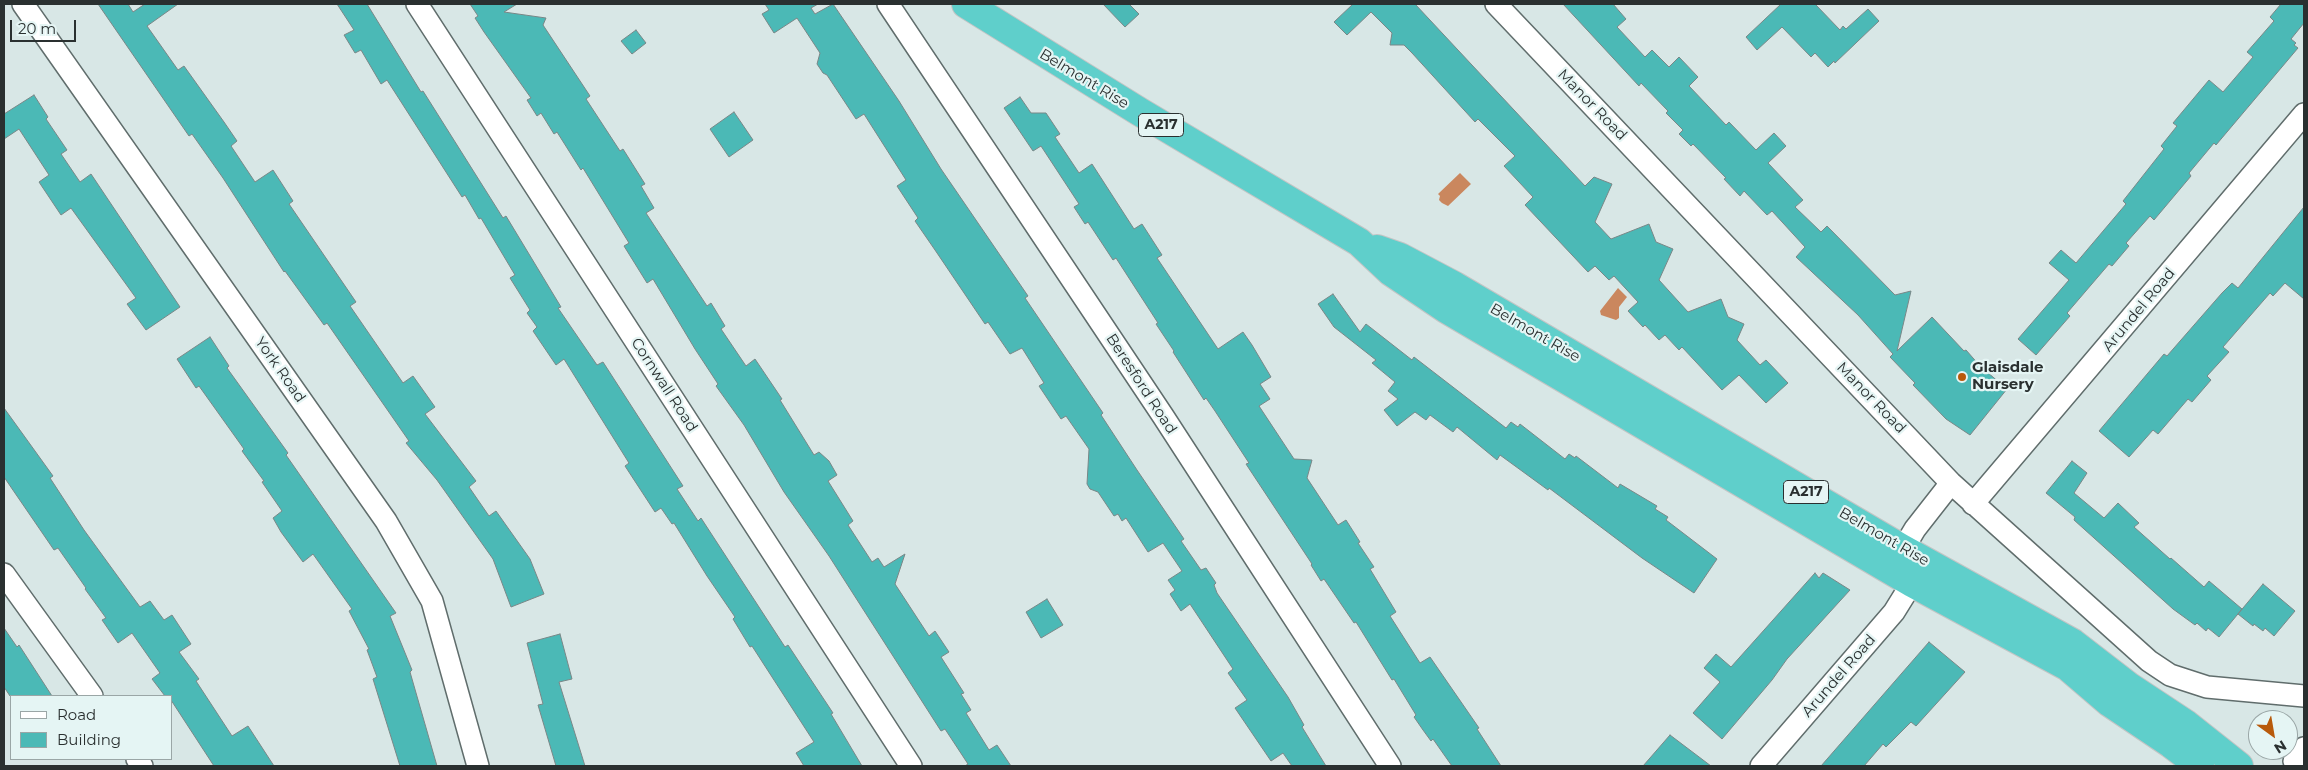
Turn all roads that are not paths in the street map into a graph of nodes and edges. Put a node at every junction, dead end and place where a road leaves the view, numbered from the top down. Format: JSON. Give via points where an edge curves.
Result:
{"nodes":[{"id":1,"x":23,"y":4,"type":"edge"},
{"id":2,"x":417,"y":4,"type":"edge"},
{"id":3,"x":888,"y":4,"type":"edge"},
{"id":4,"x":966,"y":4,"type":"edge"},
{"id":5,"x":1496,"y":4,"type":"edge"},
{"id":6,"x":2304,"y":114,"type":"edge"},
{"id":7,"x":1359,"y":242,"type":"junction"},
{"id":8,"x":1951,"y":483,"type":"junction"},
{"id":9,"x":1973,"y":504,"type":"junction"},
{"id":10,"x":1903,"y":549,"type":"junction"},
{"id":11,"x":4,"y":574,"type":"edge"},
{"id":12,"x":1912,"y":583,"type":"junction"},
{"id":13,"x":91,"y":695,"type":"edge"},
{"id":14,"x":2304,"y":696,"type":"edge"},
{"id":15,"x":2304,"y":748,"type":"edge"},
{"id":16,"x":478,"y":766,"type":"edge"},
{"id":17,"x":911,"y":766,"type":"edge"},
{"id":18,"x":1390,"y":766,"type":"edge"},
{"id":19,"x":1761,"y":766,"type":"edge"},
{"id":20,"x":2200,"y":766,"type":"edge"},
{"id":21,"x":2239,"y":766,"type":"edge"},
{"id":22,"x":2300,"y":766,"type":"edge"}],
"edges":[{"from":1,"to":16,"type":"street","name":"York Road","via":[[386,521],[432,601]]},
{"from":2,"to":17,"type":"street","name":"Cornwall Road"},
{"from":3,"to":18,"type":"street","name":"Beresford Road","via":[[1152,399]]},
{"from":4,"to":7,"type":"highway","name":"Belmont Rise","number":"A217"},
{"from":5,"to":8,"type":"street","name":"Manor Road"},
{"from":6,"to":9,"type":"street","name":"Arundel Road"},
{"from":7,"to":10,"type":"highway","name":"Belmont Rise","number":"A217","via":[[1400,257],[1455,286]]},
{"from":7,"to":12,"type":"highway","name":"Belmont Rise","number":"A217","via":[[1391,272],[1446,309]]},
{"from":8,"to":9,"type":"street","name":"Manor Road"},
{"from":8,"to":10,"type":"street"},
{"from":9,"to":14,"type":"street","name":"Manor Road","via":[[2149,661],[2170,675],[2207,687]]},
{"from":10,"to":21,"type":"highway","name":"Belmont Rise","number":"A217","via":[[2073,643]]},
{"from":11,"to":13,"type":"street"},
{"from":12,"to":19,"type":"street","name":"Arundel Road","via":[[1894,612]]},
{"from":12,"to":20,"type":"highway","name":"Belmont Rise","number":"A217","via":[[2068,667],[2110,703]]},
{"from":15,"to":22,"type":"street","via":[[2294,761]]}]}
